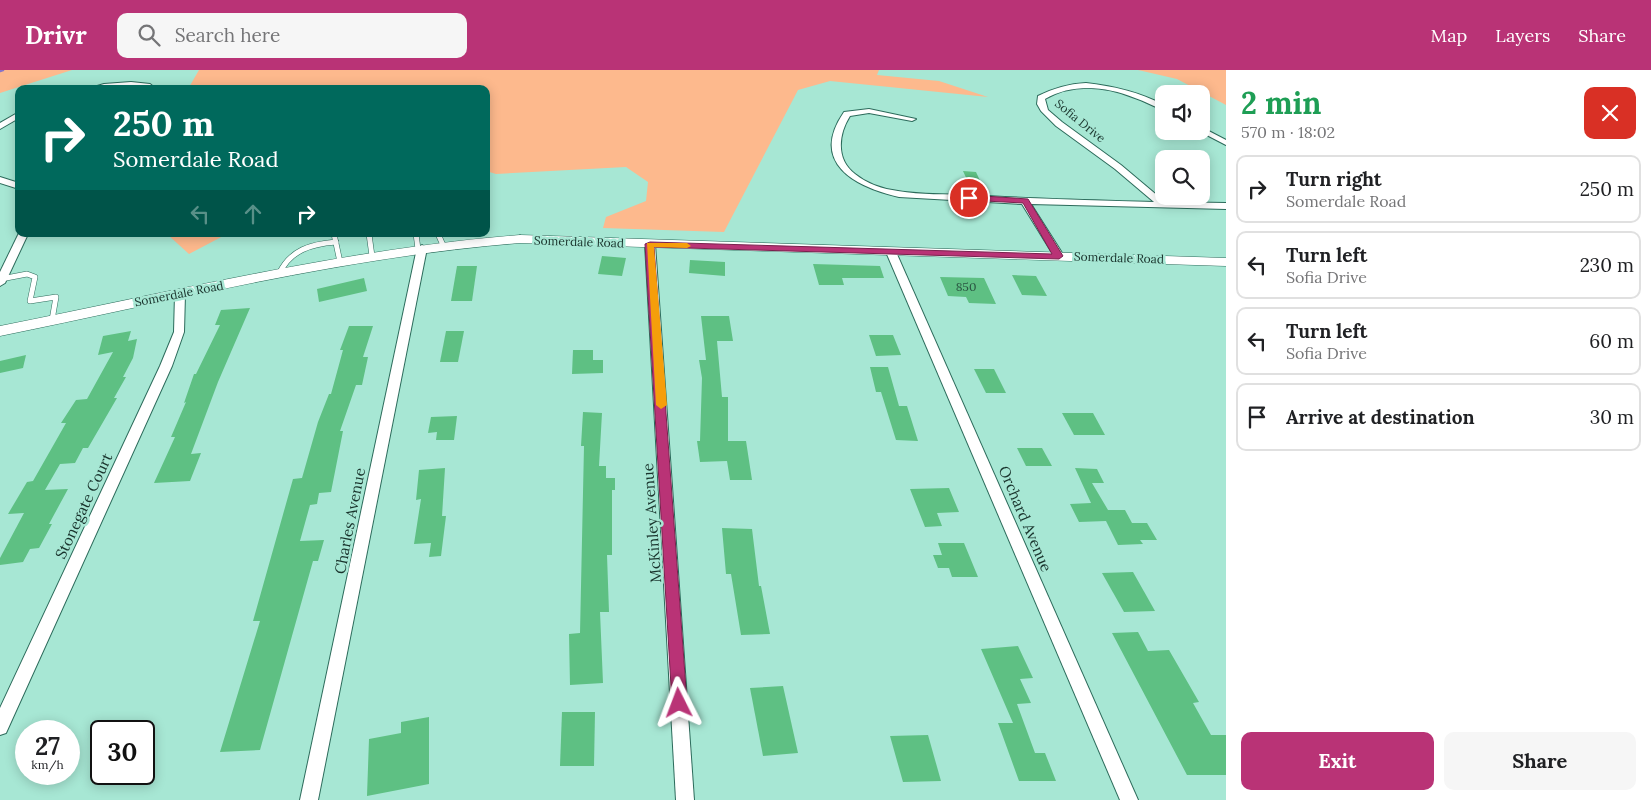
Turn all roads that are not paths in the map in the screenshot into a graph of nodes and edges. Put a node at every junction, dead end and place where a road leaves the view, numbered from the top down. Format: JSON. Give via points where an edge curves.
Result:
{"nodes":[{"id":1,"x":122,"y":85,"type":"edge"},
{"id":2,"x":140,"y":85,"type":"edge"},
{"id":3,"x":1155,"y":103,"type":"edge"},
{"id":4,"x":15,"y":117,"type":"edge"},
{"id":5,"x":912,"y":119,"type":"dead end"},
{"id":6,"x":0,"y":127,"type":"edge"},
{"id":7,"x":1210,"y":134,"type":"edge"},
{"id":8,"x":1226,"y":144,"type":"edge"},
{"id":9,"x":0,"y":180,"type":"edge"},
{"id":10,"x":15,"y":185,"type":"edge"},
{"id":11,"x":1155,"y":198,"type":"edge"},
{"id":12,"x":1025,"y":201,"type":"junction"},
{"id":13,"x":1155,"y":204,"type":"edge"},
{"id":14,"x":1194,"y":205,"type":"edge"},
{"id":15,"x":1226,"y":206,"type":"edge"},
{"id":16,"x":22,"y":237,"type":"edge"},
{"id":17,"x":335,"y":237,"type":"edge"},
{"id":18,"x":369,"y":237,"type":"edge"},
{"id":19,"x":417,"y":237,"type":"edge"},
{"id":20,"x":440,"y":240,"type":"edge"},
{"id":21,"x":336,"y":242,"type":"junction"},
{"id":22,"x":650,"y":244,"type":"junction"},
{"id":23,"x":420,"y":248,"type":"junction"},
{"id":24,"x":891,"y":252,"type":"junction"},
{"id":25,"x":372,"y":256,"type":"junction"},
{"id":26,"x":1059,"y":256,"type":"junction"},
{"id":27,"x":340,"y":262,"type":"junction"},
{"id":28,"x":1226,"y":262,"type":"edge"},
{"id":29,"x":279,"y":274,"type":"junction"},
{"id":30,"x":1,"y":281,"type":"edge"},
{"id":31,"x":180,"y":294,"type":"junction"},
{"id":32,"x":52,"y":320,"type":"junction"},
{"id":33,"x":0,"y":331,"type":"edge"},
{"id":34,"x":0,"y":727,"type":"edge"},
{"id":35,"x":310,"y":800,"type":"edge"},
{"id":36,"x":685,"y":800,"type":"edge"},
{"id":37,"x":1129,"y":800,"type":"edge"}],
"edges":[{"from":1,"to":2,"type":"street"},
{"from":3,"to":11,"type":"street","name":"Sofia Drive","via":[[1122,90],[1098,87],[1065,87],[1050,91],[1041,98],[1045,110],[1059,124]]},
{"from":4,"to":6,"type":"street"},
{"from":5,"to":12,"type":"street","via":[[869,111],[847,114],[841,122],[835,152],[840,164],[848,173],[879,190]]},
{"from":7,"to":8,"type":"street"},
{"from":9,"to":10,"type":"street"},
{"from":12,"to":13,"type":"street"},
{"from":12,"to":26,"type":"street"},
{"from":14,"to":15,"type":"street"},
{"from":16,"to":30,"type":"street"},
{"from":17,"to":21,"type":"lane"},
{"from":18,"to":25,"type":"lane"},
{"from":19,"to":23,"type":"lane"},
{"from":20,"to":22,"type":"main road","name":"Somerdale Road","via":[[520,239]]},
{"from":20,"to":23,"type":"main road","name":"Somerdale Road"},
{"from":21,"to":27,"type":"lane"},
{"from":21,"to":29,"type":"lane","via":[[295,251],[285,260]]},
{"from":22,"to":24,"type":"main road","name":"Somerdale Road"},
{"from":22,"to":36,"type":"street","name":"McKinley Avenue"},
{"from":23,"to":25,"type":"main road","name":"Somerdale Road"},
{"from":23,"to":35,"type":"street","name":"Charles Avenue"},
{"from":24,"to":26,"type":"main road","name":"Somerdale Road"},
{"from":24,"to":37,"type":"street","name":"Orchard Avenue"},
{"from":25,"to":27,"type":"main road","name":"Somerdale Road"},
{"from":26,"to":28,"type":"main road","name":"Somerdale Road"},
{"from":27,"to":29,"type":"main road","name":"Somerdale Road"},
{"from":29,"to":31,"type":"main road","name":"Somerdale Road"},
{"from":30,"to":32,"type":"lane","via":[[27,274],[36,277],[30,301],[56,297]]},
{"from":31,"to":32,"type":"main road","name":"Somerdale Road"},
{"from":31,"to":34,"type":"street","name":"Stonegate Court","via":[[179,332],[166,366]]},
{"from":32,"to":33,"type":"main road","name":"Somerdale Road"}]}
